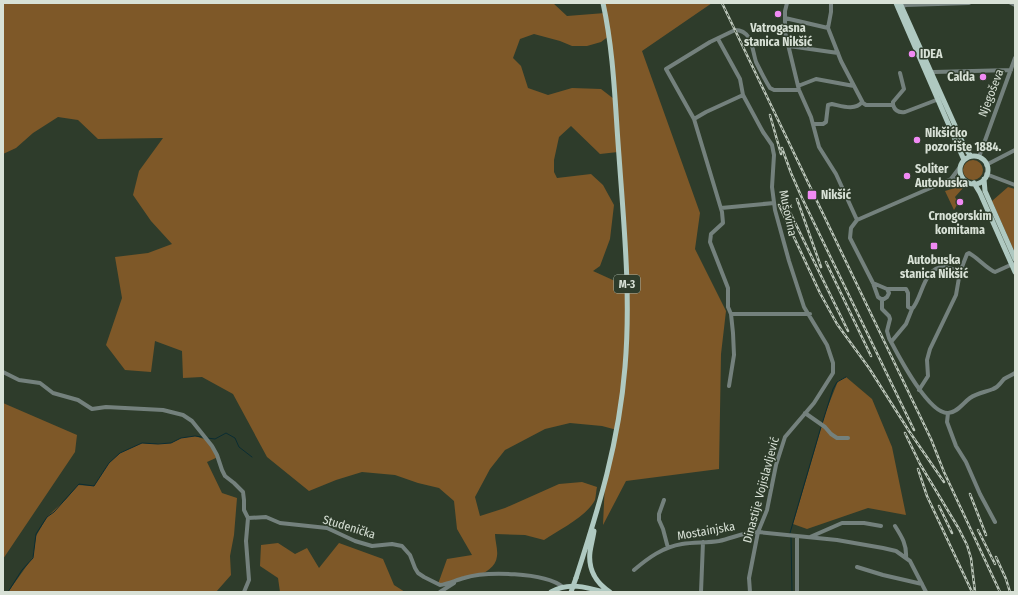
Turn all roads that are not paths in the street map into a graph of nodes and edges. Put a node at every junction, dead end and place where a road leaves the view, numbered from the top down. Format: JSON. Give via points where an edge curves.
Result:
{"nodes":[{"id":1,"x":603,"y":3,"type":"edge"},
{"id":2,"x":787,"y":3,"type":"edge"},
{"id":3,"x":831,"y":3,"type":"edge"},
{"id":4,"x":969,"y":3,"type":"edge"},
{"id":5,"x":899,"y":5,"type":"edge"},
{"id":6,"x":785,"y":18,"type":"junction"},
{"id":7,"x":828,"y":28,"type":"junction"},
{"id":8,"x":718,"y":39,"type":"junction"},
{"id":9,"x":789,"y":46,"type":"junction"},
{"id":10,"x":838,"y":53,"type":"junction"},
{"id":11,"x":1015,"y":58,"type":"edge"},
{"id":12,"x":1011,"y":70,"type":"junction"},
{"id":13,"x":900,"y":73,"type":"dead end"},
{"id":14,"x":930,"y":73,"type":"junction"},
{"id":15,"x":1015,"y":74,"type":"edge"},
{"id":16,"x":854,"y":86,"type":"junction"},
{"id":17,"x":799,"y":88,"type":"junction"},
{"id":18,"x":743,"y":95,"type":"junction"},
{"id":19,"x":939,"y":99,"type":"junction"},
{"id":20,"x":862,"y":102,"type":"junction"},
{"id":21,"x":893,"y":105,"type":"junction"},
{"id":22,"x":694,"y":119,"type":"junction"},
{"id":23,"x":813,"y":124,"type":"junction"},
{"id":24,"x":1015,"y":150,"type":"edge"},
{"id":25,"x":971,"y":156,"type":"junction"},
{"id":26,"x":979,"y":157,"type":"junction"},
{"id":27,"x":964,"y":160,"type":"junction"},
{"id":28,"x":986,"y":165,"type":"junction"},
{"id":29,"x":960,"y":168,"type":"junction"},
{"id":30,"x":985,"y":177,"type":"junction"},
{"id":31,"x":951,"y":179,"type":"junction"},
{"id":32,"x":964,"y":180,"type":"junction"},
{"id":33,"x":974,"y":183,"type":"junction"},
{"id":34,"x":1015,"y":185,"type":"edge"},
{"id":35,"x":774,"y":203,"type":"junction"},
{"id":36,"x":720,"y":208,"type":"junction"},
{"id":37,"x":857,"y":220,"type":"junction"},
{"id":38,"x":1015,"y":259,"type":"edge"},
{"id":39,"x":1013,"y":264,"type":"edge"},
{"id":40,"x":960,"y":272,"type":"junction"},
{"id":41,"x":1015,"y":272,"type":"edge"},
{"id":42,"x":873,"y":283,"type":"junction"},
{"id":43,"x":887,"y":289,"type":"junction"},
{"id":44,"x":882,"y":299,"type":"junction"},
{"id":45,"x":912,"y":309,"type":"junction"},
{"id":46,"x":731,"y":314,"type":"junction"},
{"id":47,"x":810,"y":314,"type":"junction"},
{"id":48,"x":891,"y":342,"type":"junction"},
{"id":49,"x":3,"y":372,"type":"edge"},
{"id":50,"x":1015,"y":374,"type":"edge"},
{"id":51,"x":729,"y":386,"type":"dead end"},
{"id":52,"x":919,"y":390,"type":"junction"},
{"id":53,"x":805,"y":413,"type":"junction"},
{"id":54,"x":948,"y":413,"type":"junction"},
{"id":55,"x":848,"y":438,"type":"dead end"},
{"id":56,"x":664,"y":500,"type":"dead end"},
{"id":57,"x":248,"y":518,"type":"junction"},
{"id":58,"x":995,"y":522,"type":"dead end"},
{"id":59,"x":594,"y":524,"type":"junction"},
{"id":60,"x":881,"y":526,"type":"dead end"},
{"id":61,"x":895,"y":526,"type":"dead end"},
{"id":62,"x":758,"y":532,"type":"junction"},
{"id":63,"x":796,"y":537,"type":"junction"},
{"id":64,"x":808,"y":538,"type":"junction"},
{"id":65,"x":703,"y":542,"type":"junction"},
{"id":66,"x":668,"y":548,"type":"junction"},
{"id":67,"x":906,"y":558,"type":"junction"},
{"id":68,"x":857,"y":567,"type":"dead end"},
{"id":69,"x":634,"y":570,"type":"dead end"},
{"id":70,"x":458,"y":580,"type":"junction"},
{"id":71,"x":922,"y":584,"type":"junction"},
{"id":72,"x":563,"y":587,"type":"junction"},
{"id":73,"x":244,"y":592,"type":"edge"},
{"id":74,"x":440,"y":592,"type":"edge"},
{"id":75,"x":551,"y":592,"type":"edge"},
{"id":76,"x":572,"y":592,"type":"edge"},
{"id":77,"x":604,"y":592,"type":"edge"},
{"id":78,"x":610,"y":592,"type":"edge"},
{"id":79,"x":701,"y":592,"type":"edge"},
{"id":80,"x":750,"y":592,"type":"edge"},
{"id":81,"x":797,"y":592,"type":"edge"},
{"id":82,"x":926,"y":592,"type":"edge"}],
"edges":[{"from":1,"to":59,"type":"main road","number":"M-3","via":[[610,47],[619,152],[627,333],[616,437]]},
{"from":2,"to":6,"type":"street"},
{"from":3,"to":7,"type":"street"},
{"from":4,"to":5,"type":"street"},
{"from":5,"to":14,"type":"main road"},
{"from":6,"to":7,"type":"street"},
{"from":6,"to":9,"type":"street"},
{"from":7,"to":10,"type":"street"},
{"from":8,"to":17,"type":"street","via":[[735,30],[745,33],[751,41],[756,61],[770,88]]},
{"from":8,"to":18,"type":"street","via":[[740,79]]},
{"from":8,"to":22,"type":"street","via":[[666,69]]},
{"from":9,"to":10,"type":"street"},
{"from":9,"to":17,"type":"street"},
{"from":10,"to":16,"type":"street"},
{"from":11,"to":12,"type":"street","name":"Njegoševa"},
{"from":12,"to":14,"type":"street"},
{"from":12,"to":15,"type":"street"},
{"from":12,"to":26,"type":"street","name":"Njegoševa"},
{"from":13,"to":21,"type":"street","via":[[904,89]]},
{"from":14,"to":19,"type":"main road"},
{"from":14,"to":25,"type":"main road"},
{"from":16,"to":17,"type":"street","via":[[816,79]]},
{"from":16,"to":20,"type":"street"},
{"from":17,"to":23,"type":"street"},
{"from":18,"to":22,"type":"street"},
{"from":18,"to":35,"type":"street","name":"Mušovina","via":[[773,150]]},
{"from":19,"to":21,"type":"street","via":[[905,112],[898,111]]},
{"from":19,"to":27,"type":"main road"},
{"from":20,"to":21,"type":"street","via":[[866,105]]},
{"from":20,"to":23,"type":"street","via":[[855,107],[828,105],[826,122]]},
{"from":22,"to":36,"type":"street"},
{"from":23,"to":37,"type":"street","via":[[819,147],[836,174]]},
{"from":24,"to":28,"type":"street"},
{"from":25,"to":26,"type":"main road"},
{"from":25,"to":27,"type":"main road"},
{"from":26,"to":28,"type":"main road"},
{"from":27,"to":29,"type":"main road"},
{"from":28,"to":30,"type":"main road"},
{"from":29,"to":31,"type":"street"},
{"from":29,"to":32,"type":"main road"},
{"from":30,"to":33,"type":"main road"},
{"from":30,"to":34,"type":"street"},
{"from":30,"to":38,"type":"main road","via":[[985,191]]},
{"from":31,"to":32,"type":"street"},
{"from":31,"to":37,"type":"street"},
{"from":32,"to":33,"type":"main road"},
{"from":33,"to":39,"type":"main road"},
{"from":35,"to":36,"type":"street"},
{"from":35,"to":47,"type":"street","name":"Mušovina","via":[[789,261],[804,307]]},
{"from":36,"to":46,"type":"street","via":[[723,223],[711,234],[710,242],[728,288],[728,307]]},
{"from":37,"to":42,"type":"street","via":[[851,228],[850,238]]},
{"from":39,"to":40,"type":"street","via":[[993,272],[969,253]]},
{"from":39,"to":41,"type":"main road"},
{"from":40,"to":45,"type":"street","via":[[946,267],[935,270],[926,279]]},
{"from":40,"to":52,"type":"street","via":[[956,295],[930,349],[928,376]]},
{"from":42,"to":43,"type":"street"},
{"from":42,"to":44,"type":"street","via":[[878,297]]},
{"from":43,"to":44,"type":"street","via":[[888,298]]},
{"from":43,"to":45,"type":"street","via":[[906,289],[908,307]]},
{"from":44,"to":48,"type":"street","via":[[882,309],[890,319],[887,331]]},
{"from":45,"to":48,"type":"street","via":[[906,324]]},
{"from":46,"to":47,"type":"street"},
{"from":46,"to":51,"type":"street","via":[[734,355]]},
{"from":47,"to":53,"type":"street","name":"Dinastije Vojislavljević","via":[[827,345],[834,368],[814,403]]},
{"from":48,"to":52,"type":"street"},
{"from":49,"to":57,"type":"street","via":[[19,380],[40,383],[53,393],[78,400],[92,409],[106,407],[177,412],[192,421],[203,434],[217,455],[225,476],[243,492],[244,510]]},
{"from":50,"to":54,"type":"street","via":[[1004,379],[999,386],[970,398]]},
{"from":52,"to":54,"type":"street","via":[[941,412]]},
{"from":53,"to":55,"type":"street","via":[[837,438]]},
{"from":53,"to":62,"type":"street","name":"Dinastije Vojislavljević","via":[[785,437],[776,465],[767,510]]},
{"from":54,"to":58,"type":"street","via":[[948,422],[956,446]]},
{"from":56,"to":66,"type":"street","via":[[659,520]]},
{"from":57,"to":70,"type":"street","name":"Studenička","via":[[266,517],[280,523],[327,528],[372,546],[396,544],[407,550],[416,570],[424,577],[440,585]]},
{"from":57,"to":73,"type":"street","via":[[246,541],[249,580]]},
{"from":59,"to":76,"type":"main road","number":"M-3","bridge":true},
{"from":59,"to":78,"type":"main road","via":[[590,566],[598,582]]},
{"from":60,"to":64,"type":"street","via":[[842,523]]},
{"from":61,"to":67,"type":"street","via":[[907,549]]},
{"from":62,"to":63,"type":"street","name":"Mostainjska"},
{"from":62,"to":65,"type":"street","name":"Mostainjska"},
{"from":62,"to":80,"type":"street","name":"Dinastije Vojislavljević","via":[[749,578]]},
{"from":63,"to":64,"type":"street"},
{"from":63,"to":81,"type":"street"},
{"from":64,"to":67,"type":"street","via":[[883,548]]},
{"from":65,"to":66,"type":"street","name":"Mostainjska"},
{"from":65,"to":79,"type":"street"},
{"from":66,"to":69,"type":"street","name":"Mostainjska","via":[[659,551]]},
{"from":67,"to":71,"type":"street"},
{"from":68,"to":71,"type":"street"},
{"from":70,"to":72,"type":"street","name":"Studenička","via":[[496,574],[525,574],[552,581]]},
{"from":70,"to":74,"type":"street"},
{"from":71,"to":82,"type":"street"},
{"from":72,"to":75,"type":"main road"},
{"from":72,"to":77,"type":"main road","via":[[575,586]]}]}
